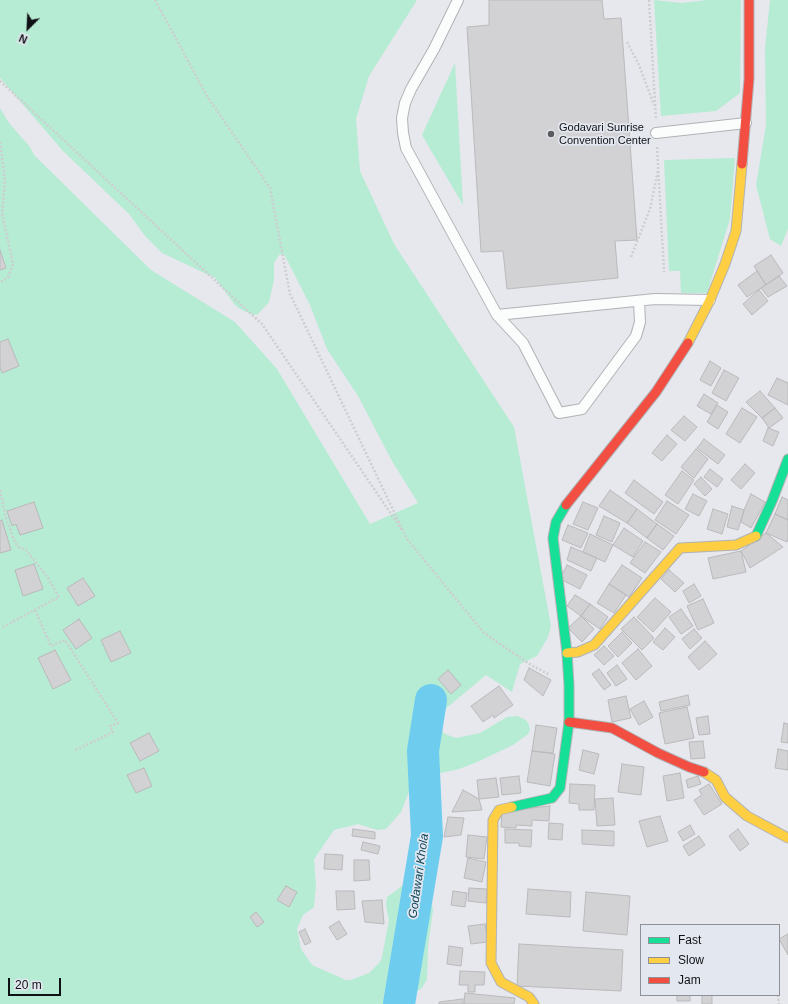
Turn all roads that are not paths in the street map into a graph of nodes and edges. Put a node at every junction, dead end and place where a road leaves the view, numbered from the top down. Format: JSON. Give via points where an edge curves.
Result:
{"nodes":[{"id":1,"x":458,"y":0,"type":"edge"},
{"id":2,"x":749,"y":0,"type":"edge"},
{"id":3,"x":746,"y":123,"type":"junction"},
{"id":4,"x":656,"y":133,"type":"dead end"},
{"id":5,"x":710,"y":300,"type":"junction"},
{"id":6,"x":639,"y":301,"type":"junction"},
{"id":7,"x":497,"y":315,"type":"junction"},
{"id":8,"x":788,"y":460,"type":"edge"},
{"id":9,"x":567,"y":653,"type":"junction"},
{"id":10,"x":569,"y":722,"type":"junction"},
{"id":11,"x":788,"y":838,"type":"edge"},
{"id":12,"x":534,"y":1004,"type":"edge"}],
"edges":[{"from":1,"to":7,"type":"lane","via":[[405,103],[403,133],[406,148]]},
{"from":2,"to":3,"type":"street"},
{"from":3,"to":4,"type":"lane"},
{"from":3,"to":5,"type":"street","via":[[736,231]]},
{"from":5,"to":6,"type":"lane"},
{"from":5,"to":9,"type":"street","via":[[684,350],[656,392],[563,508],[556,522],[553,538]]},
{"from":6,"to":7,"type":"lane"},
{"from":6,"to":7,"type":"lane","via":[[640,322],[636,336],[582,409],[559,413],[523,343]]},
{"from":8,"to":9,"type":"street","via":[[756,536],[736,545],[680,548],[594,645],[578,652]]},
{"from":9,"to":10,"type":"street"},
{"from":10,"to":11,"type":"street","via":[[612,728],[658,753],[704,772],[716,780],[725,797],[747,816]]},
{"from":10,"to":12,"type":"street","via":[[560,788],[552,798],[499,810],[493,820],[491,963],[501,982],[529,997]]}]}
